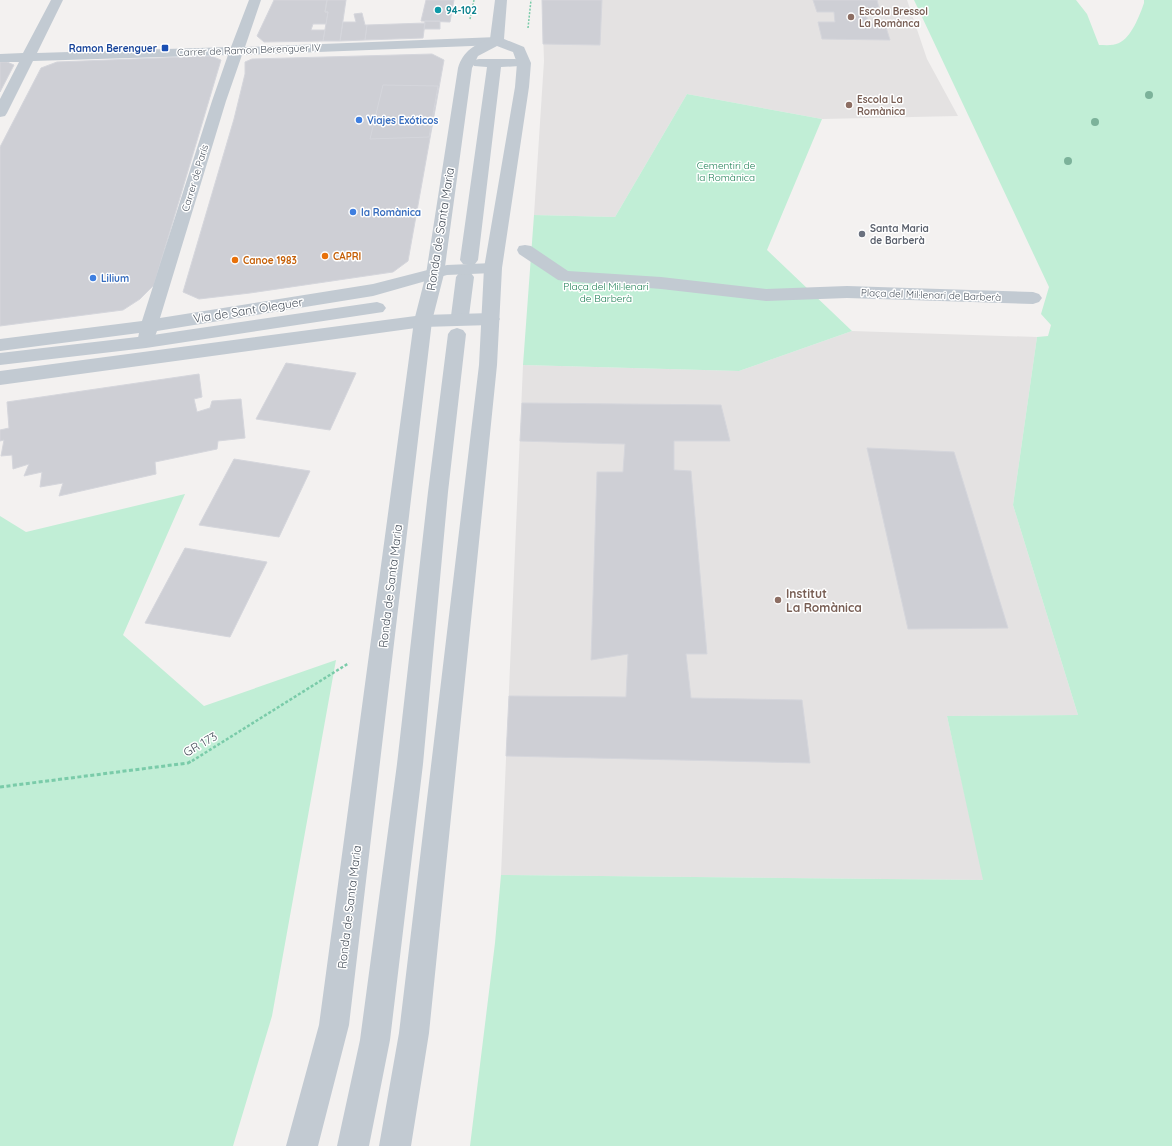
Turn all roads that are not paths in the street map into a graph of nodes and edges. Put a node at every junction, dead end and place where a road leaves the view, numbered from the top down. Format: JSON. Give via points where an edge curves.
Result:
{"nodes":[{"id":1,"x":57,"y":0,"type":"edge"},
{"id":2,"x":256,"y":0,"type":"edge"},
{"id":3,"x":501,"y":0,"type":"edge"},
{"id":4,"x":497,"y":41,"type":"junction"},
{"id":5,"x":236,"y":51,"type":"junction"},
{"id":6,"x":28,"y":57,"type":"junction"},
{"id":7,"x":0,"y":58,"type":"edge"},
{"id":8,"x":479,"y":63,"type":"dead end"},
{"id":9,"x":515,"y":63,"type":"dead end"},
{"id":10,"x":494,"y":64,"type":"junction"},
{"id":11,"x":0,"y":113,"type":"edge"},
{"id":12,"x":525,"y":250,"type":"dead end"},
{"id":13,"x":494,"y":268,"type":"junction"},
{"id":14,"x":435,"y":274,"type":"junction"},
{"id":15,"x":1034,"y":298,"type":"dead end"},
{"id":16,"x":378,"y":308,"type":"dead end"},
{"id":17,"x":491,"y":319,"type":"junction"},
{"id":18,"x":423,"y":322,"type":"junction"},
{"id":19,"x":146,"y":342,"type":"junction"},
{"id":20,"x":0,"y":345,"type":"edge"},
{"id":21,"x":0,"y":359,"type":"edge"},
{"id":22,"x":0,"y":378,"type":"edge"},
{"id":23,"x":302,"y":1146,"type":"edge"},
{"id":24,"x":353,"y":1146,"type":"edge"},
{"id":25,"x":395,"y":1146,"type":"edge"}],
"edges":[{"from":1,"to":6,"type":"street"},
{"from":2,"to":5,"type":"street","name":"Carrer de París"},
{"from":3,"to":4,"type":"street"},
{"from":4,"to":5,"type":"street","name":"Carrer de Ramon Berenguer IV"},
{"from":4,"to":13,"type":"street","via":[[519,50],[524,63]]},
{"from":4,"to":14,"type":"street","name":"Ronda de Santa Maria","via":[[476,49],[466,63]]},
{"from":5,"to":6,"type":"street","name":"Carrer de Ramon Berenguer IV"},
{"from":5,"to":19,"type":"street","name":"Carrer de París"},
{"from":6,"to":7,"type":"street","name":"Carrer de Ramon Berenguer IV"},
{"from":6,"to":11,"type":"street"},
{"from":8,"to":10,"type":"street"},
{"from":9,"to":10,"type":"street"},
{"from":10,"to":24,"type":"street","via":[[458,325],[410,764],[375,1040]]},
{"from":12,"to":15,"type":"street","name":"Plaça del Mil·lenari de Barberà","via":[[564,276],[661,283],[766,295],[847,292]]},
{"from":13,"to":14,"type":"street","name":"Via de Sant Oleguer","via":[[447,270]]},
{"from":13,"to":17,"type":"street"},
{"from":14,"to":18,"type":"street","name":"Ronda de Santa Maria"},
{"from":14,"to":19,"type":"street","name":"Via de Sant Oleguer","via":[[378,290]]},
{"from":16,"to":19,"type":"street","name":"Via de Sant Oleguer"},
{"from":17,"to":18,"type":"street","name":"Via de Sant Oleguer"},
{"from":17,"to":25,"type":"street","via":[[414,1033]]},
{"from":18,"to":19,"type":"street","name":"Via de Sant Oleguer"},
{"from":18,"to":23,"type":"street","name":"Ronda de Santa Maria","via":[[334,1025]]},
{"from":19,"to":20,"type":"street","name":"Via de Sant Oleguer"},
{"from":19,"to":21,"type":"street","name":"Via de Sant Oleguer"},
{"from":19,"to":22,"type":"street","name":"Via de Sant Oleguer"}]}
